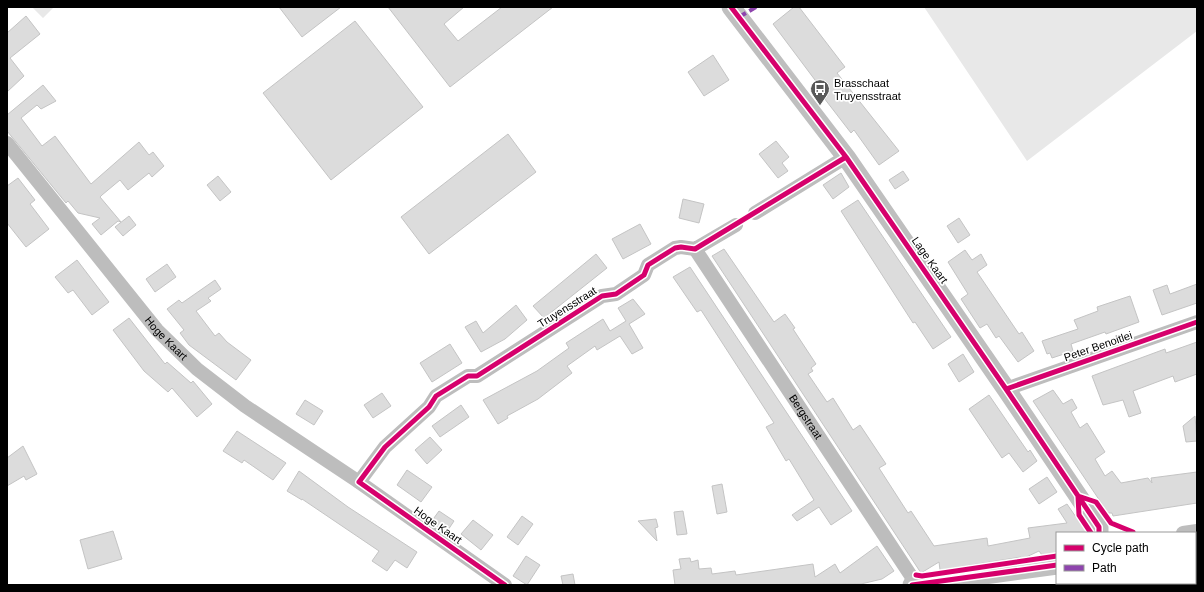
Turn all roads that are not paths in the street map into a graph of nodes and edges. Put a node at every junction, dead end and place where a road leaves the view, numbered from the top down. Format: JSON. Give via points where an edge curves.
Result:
{"nodes":[{"id":1,"x":731,"y":7,"type":"edge"},
{"id":2,"x":7,"y":143,"type":"edge"},
{"id":3,"x":846,"y":157,"type":"junction"},
{"id":4,"x":755,"y":213,"type":"dead end"},
{"id":5,"x":736,"y":225,"type":"dead end"},
{"id":6,"x":695,"y":249,"type":"junction"},
{"id":7,"x":1197,"y":322,"type":"edge"},
{"id":8,"x":1006,"y":389,"type":"junction"},
{"id":9,"x":359,"y":482,"type":"junction"},
{"id":10,"x":1104,"y":531,"type":"edge"},
{"id":11,"x":1056,"y":565,"type":"edge"},
{"id":12,"x":505,"y":585,"type":"edge"},
{"id":13,"x":915,"y":585,"type":"edge"}],
"edges":[{"from":1,"to":3,"type":"street","name":"Lage Kaart"},
{"from":2,"to":9,"type":"street","name":"Hoge Kaart","via":[[157,330],[197,369],[244,406]]},
{"from":3,"to":4,"type":"street"},
{"from":3,"to":8,"type":"street","name":"Lage Kaart"},
{"from":5,"to":6,"type":"street"},
{"from":6,"to":9,"type":"street","name":"Truyensstraat","via":[[675,248],[648,265],[644,275],[616,294],[602,296],[477,376],[468,376],[436,396],[429,408],[384,447]]},
{"from":6,"to":13,"type":"street","name":"Bergstraat"},
{"from":7,"to":8,"type":"street","name":"Peter Benoitlei"},
{"from":8,"to":10,"type":"street","name":"Lage Kaart"},
{"from":9,"to":12,"type":"street","name":"Hoge Kaart"},
{"from":11,"to":13,"type":"street"}]}
